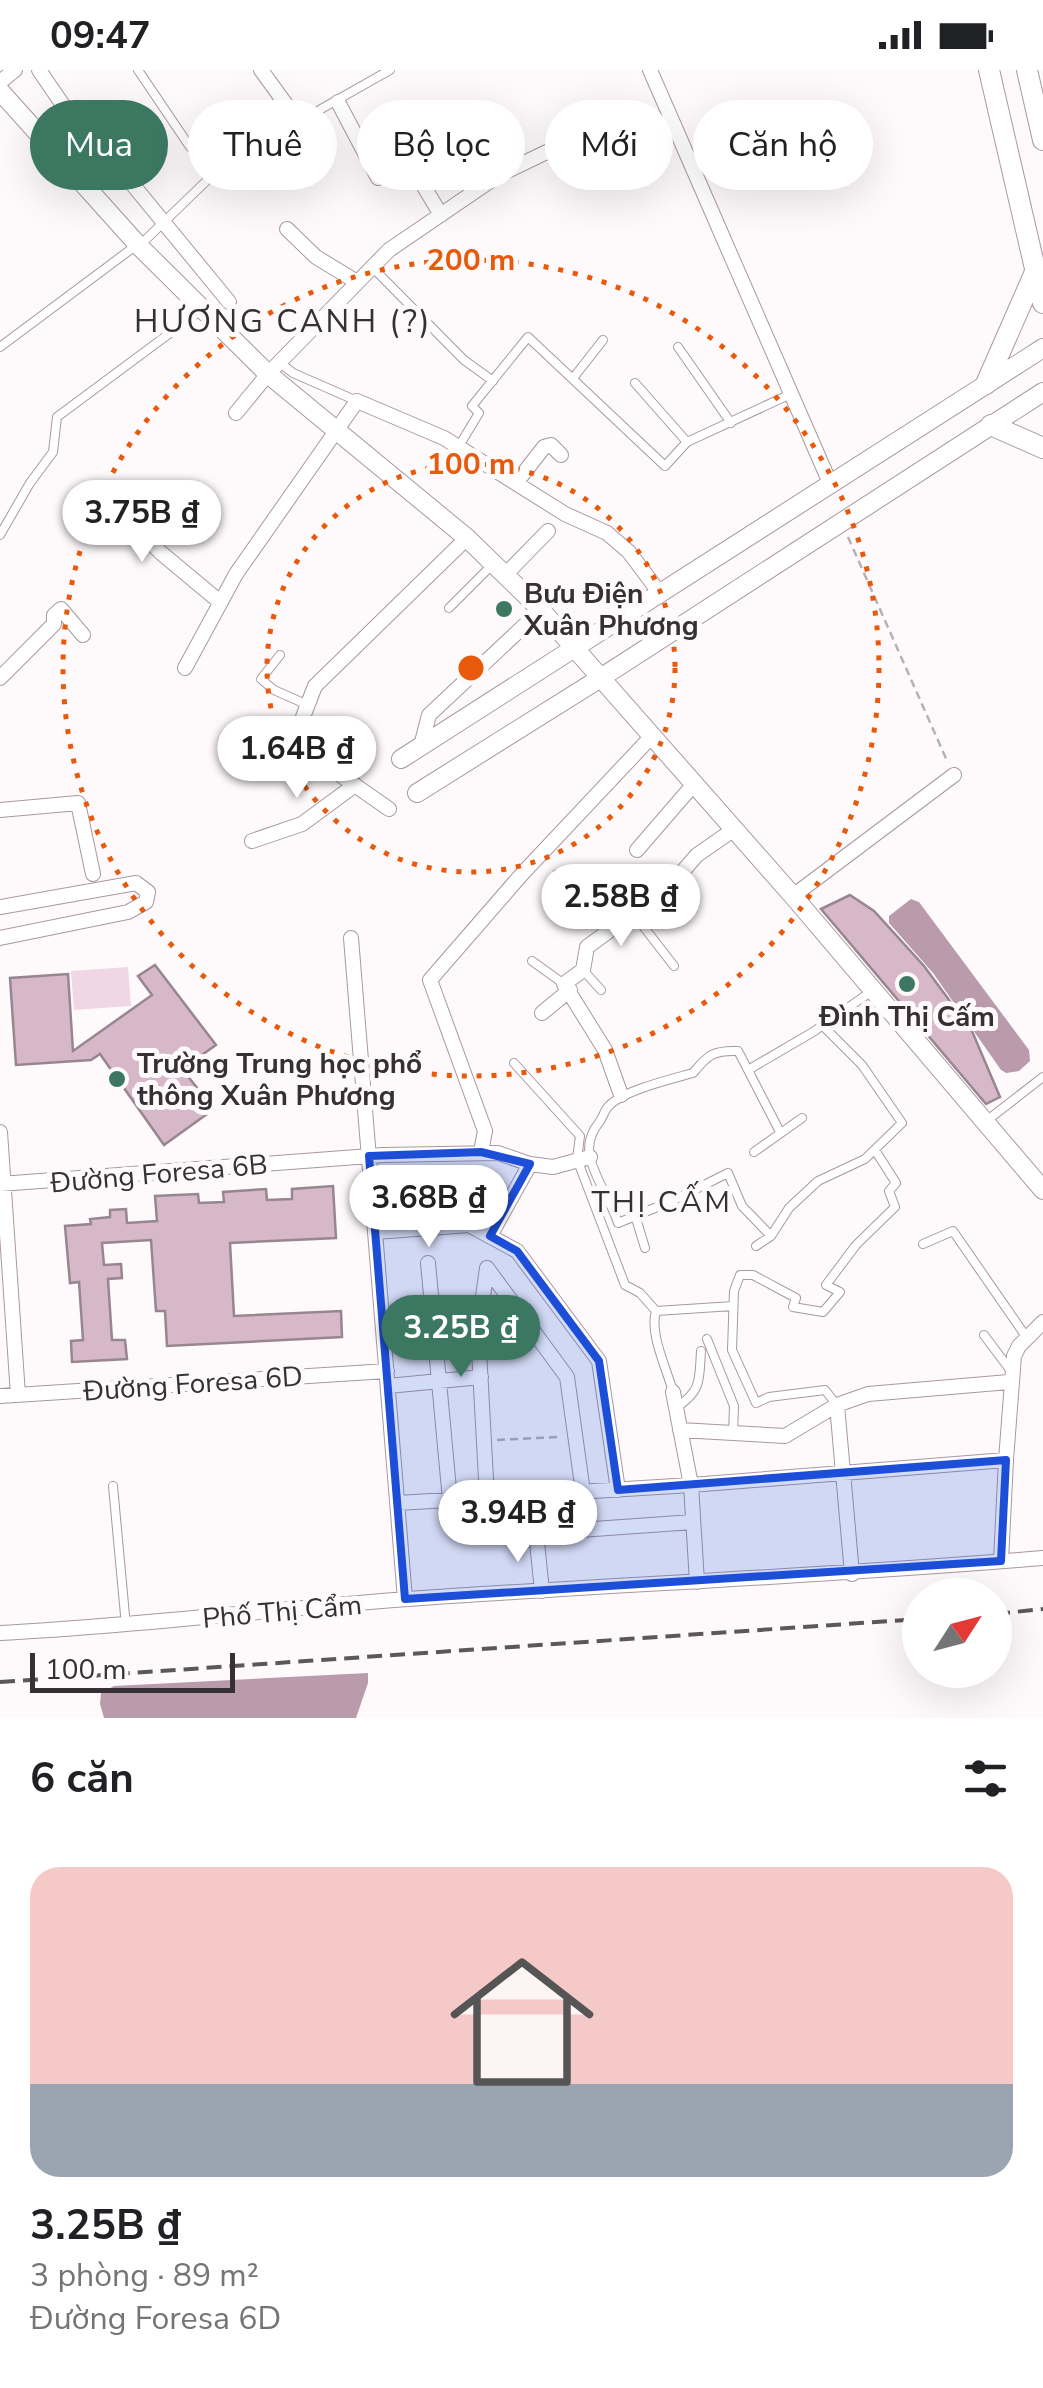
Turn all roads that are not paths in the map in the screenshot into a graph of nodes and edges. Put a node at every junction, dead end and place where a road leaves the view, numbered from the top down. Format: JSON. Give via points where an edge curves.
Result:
{"nodes":[{"id":1,"x":14,"y":70,"type":"edge"},
{"id":2,"x":39,"y":70,"type":"edge"},
{"id":3,"x":138,"y":70,"type":"edge"},
{"id":4,"x":261,"y":70,"type":"edge"},
{"id":5,"x":390,"y":70,"type":"edge"},
{"id":6,"x":650,"y":70,"type":"edge"},
{"id":7,"x":989,"y":70,"type":"edge"},
{"id":8,"x":1029,"y":70,"type":"edge"},
{"id":9,"x":0,"y":82,"type":"edge"},
{"id":10,"x":0,"y":91,"type":"edge"},
{"id":11,"x":282,"y":100,"type":"edge"},
{"id":12,"x":338,"y":102,"type":"joint"},
{"id":13,"x":357,"y":138,"type":"edge"},
{"id":14,"x":1043,"y":140,"type":"edge"},
{"id":15,"x":188,"y":144,"type":"edge"},
{"id":16,"x":545,"y":153,"type":"edge"},
{"id":17,"x":198,"y":190,"type":"edge"},
{"id":18,"x":426,"y":190,"type":"edge"},
{"id":19,"x":441,"y":215,"type":"junction"},
{"id":20,"x":163,"y":225,"type":"junction"},
{"id":21,"x":286,"y":229,"type":"dead end"},
{"id":22,"x":138,"y":245,"type":"junction"},
{"id":23,"x":372,"y":267,"type":"junction"},
{"id":24,"x":1035,"y":272,"type":"junction"},
{"id":25,"x":357,"y":282,"type":"junction"},
{"id":26,"x":229,"y":302,"type":"dead end"},
{"id":27,"x":1043,"y":303,"type":"edge"},
{"id":28,"x":201,"y":310,"type":"junction"},
{"id":29,"x":603,"y":340,"type":"dead end"},
{"id":30,"x":0,"y":347,"type":"edge"},
{"id":31,"x":678,"y":347,"type":"dead end"},
{"id":32,"x":1043,"y":348,"type":"edge"},
{"id":33,"x":273,"y":368,"type":"junction"},
{"id":34,"x":574,"y":377,"type":"junction"},
{"id":35,"x":493,"y":381,"type":"junction"},
{"id":36,"x":634,"y":383,"type":"dead end"},
{"id":37,"x":986,"y":384,"type":"junction"},
{"id":38,"x":1043,"y":392,"type":"edge"},
{"id":39,"x":793,"y":393,"type":"junction"},
{"id":40,"x":357,"y":401,"type":"junction"},
{"id":41,"x":236,"y":413,"type":"dead end"},
{"id":42,"x":731,"y":423,"type":"junction"},
{"id":43,"x":990,"y":425,"type":"junction"},
{"id":44,"x":337,"y":433,"type":"junction"},
{"id":45,"x":687,"y":442,"type":"junction"},
{"id":46,"x":458,"y":447,"type":"junction"},
{"id":47,"x":1043,"y":448,"type":"edge"},
{"id":48,"x":561,"y":455,"type":"dead end"},
{"id":49,"x":516,"y":483,"type":"junction"},
{"id":50,"x":830,"y":483,"type":"junction"},
{"id":51,"x":98,"y":489,"type":"dead end"},
{"id":52,"x":548,"y":531,"type":"dead end"},
{"id":53,"x":0,"y":535,"type":"edge"},
{"id":54,"x":466,"y":538,"type":"junction"},
{"id":55,"x":500,"y":569,"type":"junction"},
{"id":56,"x":659,"y":592,"type":"junction"},
{"id":57,"x":220,"y":602,"type":"junction"},
{"id":58,"x":449,"y":608,"type":"dead end"},
{"id":59,"x":541,"y":610,"type":"junction"},
{"id":60,"x":82,"y":635,"type":"dead end"},
{"id":61,"x":575,"y":647,"type":"junction"},
{"id":62,"x":280,"y":655,"type":"dead end"},
{"id":63,"x":185,"y":668,"type":"dead end"},
{"id":64,"x":602,"y":677,"type":"junction"},
{"id":65,"x":0,"y":678,"type":"edge"},
{"id":66,"x":308,"y":704,"type":"junction"},
{"id":67,"x":652,"y":736,"type":"junction"},
{"id":68,"x":422,"y":746,"type":"junction"},
{"id":69,"x":401,"y":759,"type":"dead end"},
{"id":70,"x":954,"y":775,"type":"road end"},
{"id":71,"x":694,"y":784,"type":"junction"},
{"id":72,"x":356,"y":786,"type":"junction"},
{"id":73,"x":418,"y":793,"type":"dead end"},
{"id":74,"x":389,"y":809,"type":"dead end"},
{"id":75,"x":0,"y":810,"type":"edge"},
{"id":76,"x":733,"y":830,"type":"junction"},
{"id":77,"x":252,"y":840,"type":"dead end"},
{"id":78,"x":637,"y":850,"type":"dead end"},
{"id":79,"x":92,"y":874,"type":"dead end"},
{"id":80,"x":556,"y":874,"type":"dead end"},
{"id":81,"x":794,"y":896,"type":"junction"},
{"id":82,"x":0,"y":907,"type":"edge"},
{"id":83,"x":633,"y":913,"type":"junction"},
{"id":84,"x":607,"y":932,"type":"junction"},
{"id":85,"x":0,"y":938,"type":"edge"},
{"id":86,"x":351,"y":938,"type":"dead end"},
{"id":87,"x":532,"y":961,"type":"dead end"},
{"id":88,"x":674,"y":966,"type":"dead end"},
{"id":89,"x":583,"y":970,"type":"junction"},
{"id":90,"x":567,"y":987,"type":"junction"},
{"id":91,"x":601,"y":990,"type":"dead end"},
{"id":92,"x":874,"y":990,"type":"junction"},
{"id":93,"x":542,"y":1014,"type":"dead end"},
{"id":94,"x":822,"y":1025,"type":"junction"},
{"id":95,"x":514,"y":1063,"type":"dead end"},
{"id":96,"x":748,"y":1070,"type":"junction"},
{"id":97,"x":1043,"y":1077,"type":"edge"},
{"id":98,"x":621,"y":1095,"type":"junction"},
{"id":99,"x":802,"y":1118,"type":"dead end"},
{"id":100,"x":985,"y":1122,"type":"junction"},
{"id":101,"x":592,"y":1130,"type":"junction"},
{"id":102,"x":0,"y":1132,"type":"edge"},
{"id":103,"x":780,"y":1132,"type":"junction"},
{"id":104,"x":578,"y":1133,"type":"junction"},
{"id":105,"x":874,"y":1150,"type":"junction"},
{"id":106,"x":481,"y":1152,"type":"junction"},
{"id":107,"x":754,"y":1152,"type":"dead end"},
{"id":108,"x":369,"y":1156,"type":"junction"},
{"id":109,"x":584,"y":1158,"type":"junction"},
{"id":110,"x":530,"y":1164,"type":"junction"},
{"id":111,"x":2,"y":1184,"type":"edge"},
{"id":112,"x":1043,"y":1190,"type":"edge"},
{"id":113,"x":635,"y":1216,"type":"junction"},
{"id":114,"x":375,"y":1232,"type":"junction"},
{"id":115,"x":490,"y":1236,"type":"junction"},
{"id":116,"x":772,"y":1236,"type":"junction"},
{"id":117,"x":923,"y":1244,"type":"dead end"},
{"id":118,"x":756,"y":1246,"type":"dead end"},
{"id":119,"x":646,"y":1248,"type":"dead end"},
{"id":120,"x":428,"y":1263,"type":"dead end"},
{"id":121,"x":733,"y":1306,"type":"junction"},
{"id":122,"x":656,"y":1311,"type":"junction"},
{"id":123,"x":1043,"y":1322,"type":"edge"},
{"id":124,"x":984,"y":1335,"type":"dead end"},
{"id":125,"x":1026,"y":1338,"type":"junction"},
{"id":126,"x":707,"y":1339,"type":"dead end"},
{"id":127,"x":701,"y":1351,"type":"dead end"},
{"id":128,"x":480,"y":1376,"type":"junction"},
{"id":129,"x":1010,"y":1376,"type":"junction"},
{"id":130,"x":387,"y":1379,"type":"junction"},
{"id":131,"x":439,"y":1382,"type":"junction"},
{"id":132,"x":673,"y":1392,"type":"joint"},
{"id":133,"x":18,"y":1395,"type":"junction"},
{"id":134,"x":0,"y":1396,"type":"edge"},
{"id":135,"x":838,"y":1405,"type":"junction"},
{"id":136,"x":676,"y":1408,"type":"junction"},
{"id":137,"x":680,"y":1430,"type":"junction"},
{"id":138,"x":733,"y":1435,"type":"junction"},
{"id":139,"x":1006,"y":1460,"type":"junction"},
{"id":140,"x":842,"y":1473,"type":"junction"},
{"id":141,"x":690,"y":1485,"type":"junction"},
{"id":142,"x":112,"y":1486,"type":"dead end"},
{"id":143,"x":618,"y":1490,"type":"junction"},
{"id":144,"x":583,"y":1492,"type":"junction"},
{"id":145,"x":487,"y":1498,"type":"junction"},
{"id":146,"x":450,"y":1500,"type":"junction"},
{"id":147,"x":398,"y":1503,"type":"junction"},
{"id":148,"x":693,"y":1522,"type":"junction"},
{"id":149,"x":536,"y":1533,"type":"junction"},
{"id":150,"x":510,"y":1535,"type":"dead end"},
{"id":151,"x":1043,"y":1558,"type":"edge"},
{"id":152,"x":1001,"y":1562,"type":"junction"},
{"id":153,"x":852,"y":1574,"type":"junction"},
{"id":154,"x":697,"y":1582,"type":"junction"},
{"id":155,"x":542,"y":1591,"type":"junction"},
{"id":156,"x":405,"y":1599,"type":"junction"},
{"id":157,"x":126,"y":1626,"type":"junction"},
{"id":158,"x":0,"y":1633,"type":"edge"}],
"edges":[{"from":1,"to":9,"type":"street"},
{"from":2,"to":20,"type":"street"},
{"from":3,"to":15,"type":"lane"},
{"from":4,"to":11,"type":"street"},
{"from":5,"to":12,"type":"lane"},
{"from":6,"to":39,"type":"street"},
{"from":7,"to":24,"type":"main road"},
{"from":8,"to":14,"type":"main road"},
{"from":10,"to":22,"type":"street"},
{"from":12,"to":13,"type":"street"},
{"from":16,"to":19,"type":"street"},
{"from":17,"to":20,"type":"lane"},
{"from":18,"to":19,"type":"street"},
{"from":19,"to":23,"type":"street"},
{"from":20,"to":22,"type":"lane"},
{"from":20,"to":26,"type":"street"},
{"from":21,"to":25,"type":"street"},
{"from":22,"to":28,"type":"street"},
{"from":22,"to":30,"type":"lane"},
{"from":23,"to":25,"type":"street"},
{"from":23,"to":35,"type":"lane"},
{"from":24,"to":27,"type":"main road"},
{"from":24,"to":37,"type":"main road"},
{"from":25,"to":33,"type":"street"},
{"from":28,"to":33,"type":"street"},
{"from":28,"to":53,"type":"lane","via":[[58,418],[53,452]]},
{"from":29,"to":34,"type":"lane"},
{"from":31,"to":42,"type":"lane"},
{"from":32,"to":37,"type":"street"},
{"from":33,"to":40,"type":"lane"},
{"from":33,"to":41,"type":"street"},
{"from":33,"to":44,"type":"street"},
{"from":34,"to":35,"type":"lane","via":[[528,337]]},
{"from":34,"to":45,"type":"lane","via":[[665,466]]},
{"from":35,"to":46,"type":"lane","via":[[472,406],[479,412]]},
{"from":36,"to":45,"type":"lane"},
{"from":37,"to":50,"type":"street"},
{"from":38,"to":43,"type":"street"},
{"from":39,"to":42,"type":"lane"},
{"from":39,"to":50,"type":"street"},
{"from":40,"to":44,"type":"street"},
{"from":40,"to":46,"type":"street"},
{"from":42,"to":45,"type":"lane"},
{"from":43,"to":47,"type":"main road"},
{"from":43,"to":64,"type":"street"},
{"from":44,"to":54,"type":"street"},
{"from":44,"to":57,"type":"street"},
{"from":46,"to":49,"type":"street"},
{"from":48,"to":49,"type":"street","via":[[544,447]]},
{"from":49,"to":56,"type":"street","via":[[622,544]]},
{"from":50,"to":56,"type":"street"},
{"from":51,"to":57,"type":"street"},
{"from":52,"to":55,"type":"street"},
{"from":54,"to":55,"type":"street"},
{"from":54,"to":66,"type":"street","via":[[315,686]]},
{"from":55,"to":58,"type":"lane"},
{"from":55,"to":59,"type":"street"},
{"from":56,"to":61,"type":"street"},
{"from":57,"to":63,"type":"street"},
{"from":59,"to":61,"type":"street"},
{"from":59,"to":68,"type":"street","via":[[429,715]]},
{"from":60,"to":65,"type":"street","via":[[61,610]]},
{"from":61,"to":64,"type":"street"},
{"from":61,"to":68,"type":"street"},
{"from":62,"to":66,"type":"lane","via":[[261,679]]},
{"from":64,"to":67,"type":"street"},
{"from":64,"to":73,"type":"street"},
{"from":66,"to":72,"type":"street","via":[[303,716],[326,765]]},
{"from":67,"to":71,"type":"street"},
{"from":67,"to":106,"type":"street","via":[[430,980],[485,1131]]},
{"from":68,"to":69,"type":"street"},
{"from":70,"to":81,"type":"street"},
{"from":71,"to":76,"type":"street"},
{"from":71,"to":78,"type":"street"},
{"from":72,"to":74,"type":"street"},
{"from":72,"to":77,"type":"street","via":[[302,824]]},
{"from":75,"to":79,"type":"street","via":[[78,803]]},
{"from":76,"to":81,"type":"street"},
{"from":76,"to":83,"type":"street"},
{"from":80,"to":84,"type":"lane"},
{"from":81,"to":92,"type":"street"},
{"from":82,"to":85,"type":"street","via":[[136,883],[148,892],[146,902],[128,912]]},
{"from":83,"to":84,"type":"street"},
{"from":83,"to":88,"type":"lane"},
{"from":84,"to":89,"type":"street","via":[[588,947]]},
{"from":86,"to":108,"type":"street"},
{"from":87,"to":90,"type":"lane"},
{"from":89,"to":90,"type":"street"},
{"from":89,"to":91,"type":"lane"},
{"from":90,"to":93,"type":"street"},
{"from":90,"to":98,"type":"street"},
{"from":92,"to":94,"type":"lane"},
{"from":92,"to":100,"type":"street"},
{"from":94,"to":96,"type":"lane"},
{"from":94,"to":105,"type":"lane","via":[[862,1065],[902,1124]]},
{"from":95,"to":104,"type":"lane"},
{"from":96,"to":98,"type":"lane","via":[[738,1051],[720,1050],[693,1073]]},
{"from":96,"to":103,"type":"lane"},
{"from":97,"to":100,"type":"lane"},
{"from":98,"to":101,"type":"lane"},
{"from":99,"to":103,"type":"lane"},
{"from":100,"to":112,"type":"street"},
{"from":101,"to":104,"type":"lane"},
{"from":101,"to":109,"type":"lane"},
{"from":102,"to":111,"type":"street"},
{"from":103,"to":107,"type":"lane"},
{"from":104,"to":109,"type":"lane"},
{"from":105,"to":116,"type":"lane","via":[[818,1181]]},
{"from":105,"to":121,"type":"lane","via":[[896,1183],[889,1192],[894,1207],[826,1286],[840,1292],[823,1312],[794,1307],[796,1298],[740,1275]]},
{"from":106,"to":108,"type":"street","name":"Đường Foresa 6B"},
{"from":106,"to":110,"type":"street","name":"Đường Foresa 6B"},
{"from":108,"to":111,"type":"street","name":"Đường Foresa 6B","via":[[128,1169]]},
{"from":108,"to":114,"type":"street"},
{"from":109,"to":110,"type":"street","via":[[552,1167]]},
{"from":109,"to":113,"type":"lane","via":[[618,1223]]},
{"from":109,"to":122,"type":"lane","via":[[625,1285]]},
{"from":110,"to":115,"type":"street"},
{"from":111,"to":133,"type":"street"},
{"from":113,"to":116,"type":"lane","via":[[728,1173],[742,1206]]},
{"from":113,"to":119,"type":"lane"},
{"from":114,"to":115,"type":"street","via":[[469,1225]]},
{"from":114,"to":130,"type":"street"},
{"from":115,"to":143,"type":"street","via":[[517,1251],[599,1361]]},
{"from":116,"to":118,"type":"lane"},
{"from":117,"to":125,"type":"lane","via":[[954,1231]]},
{"from":120,"to":131,"type":"street"},
{"from":121,"to":122,"type":"lane"},
{"from":121,"to":135,"type":"lane","via":[[732,1350],[756,1402],[826,1390]]},
{"from":122,"to":132,"type":"lane"},
{"from":123,"to":125,"type":"street"},
{"from":124,"to":129,"type":"lane"},
{"from":125,"to":129,"type":"street"},
{"from":126,"to":138,"type":"lane","via":[[734,1406]]},
{"from":127,"to":136,"type":"lane","via":[[694,1396]]},
{"from":128,"to":131,"type":"street","name":"Đường Foresa 6D"},
{"from":128,"to":144,"type":"street","via":[[487,1268],[567,1377]]},
{"from":128,"to":145,"type":"street"},
{"from":129,"to":135,"type":"street","via":[[868,1394]]},
{"from":129,"to":139,"type":"street"},
{"from":130,"to":131,"type":"street","name":"Đường Foresa 6D"},
{"from":130,"to":133,"type":"street","name":"Đường Foresa 6D"},
{"from":130,"to":147,"type":"street"},
{"from":131,"to":146,"type":"street"},
{"from":132,"to":136,"type":"street"},
{"from":133,"to":134,"type":"street","name":"Đường Foresa 6D"},
{"from":135,"to":138,"type":"street","via":[[785,1436]]},
{"from":135,"to":140,"type":"street"},
{"from":136,"to":137,"type":"street"},
{"from":137,"to":138,"type":"street"},
{"from":137,"to":141,"type":"street"},
{"from":139,"to":140,"type":"street"},
{"from":139,"to":152,"type":"street"},
{"from":140,"to":141,"type":"street"},
{"from":140,"to":153,"type":"street"},
{"from":141,"to":143,"type":"street"},
{"from":141,"to":148,"type":"street"},
{"from":142,"to":157,"type":"lane"},
{"from":143,"to":144,"type":"street"},
{"from":144,"to":145,"type":"street"},
{"from":145,"to":146,"type":"street"},
{"from":146,"to":147,"type":"street"},
{"from":147,"to":156,"type":"street"},
{"from":148,"to":149,"type":"street"},
{"from":148,"to":154,"type":"street"},
{"from":149,"to":150,"type":"street"},
{"from":149,"to":155,"type":"street"},
{"from":151,"to":152,"type":"street","name":"Phố Thị Cẩm"},
{"from":152,"to":153,"type":"street","name":"Phố Thị Cẩm"},
{"from":153,"to":154,"type":"street","name":"Phố Thị Cẩm"},
{"from":154,"to":155,"type":"street","name":"Phố Thị Cẩm"},
{"from":155,"to":156,"type":"street","name":"Phố Thị Cẩm"},
{"from":156,"to":157,"type":"street","name":"Phố Thị Cẩm"},
{"from":157,"to":158,"type":"street","name":"Phố Thị Cẩm"}]}
